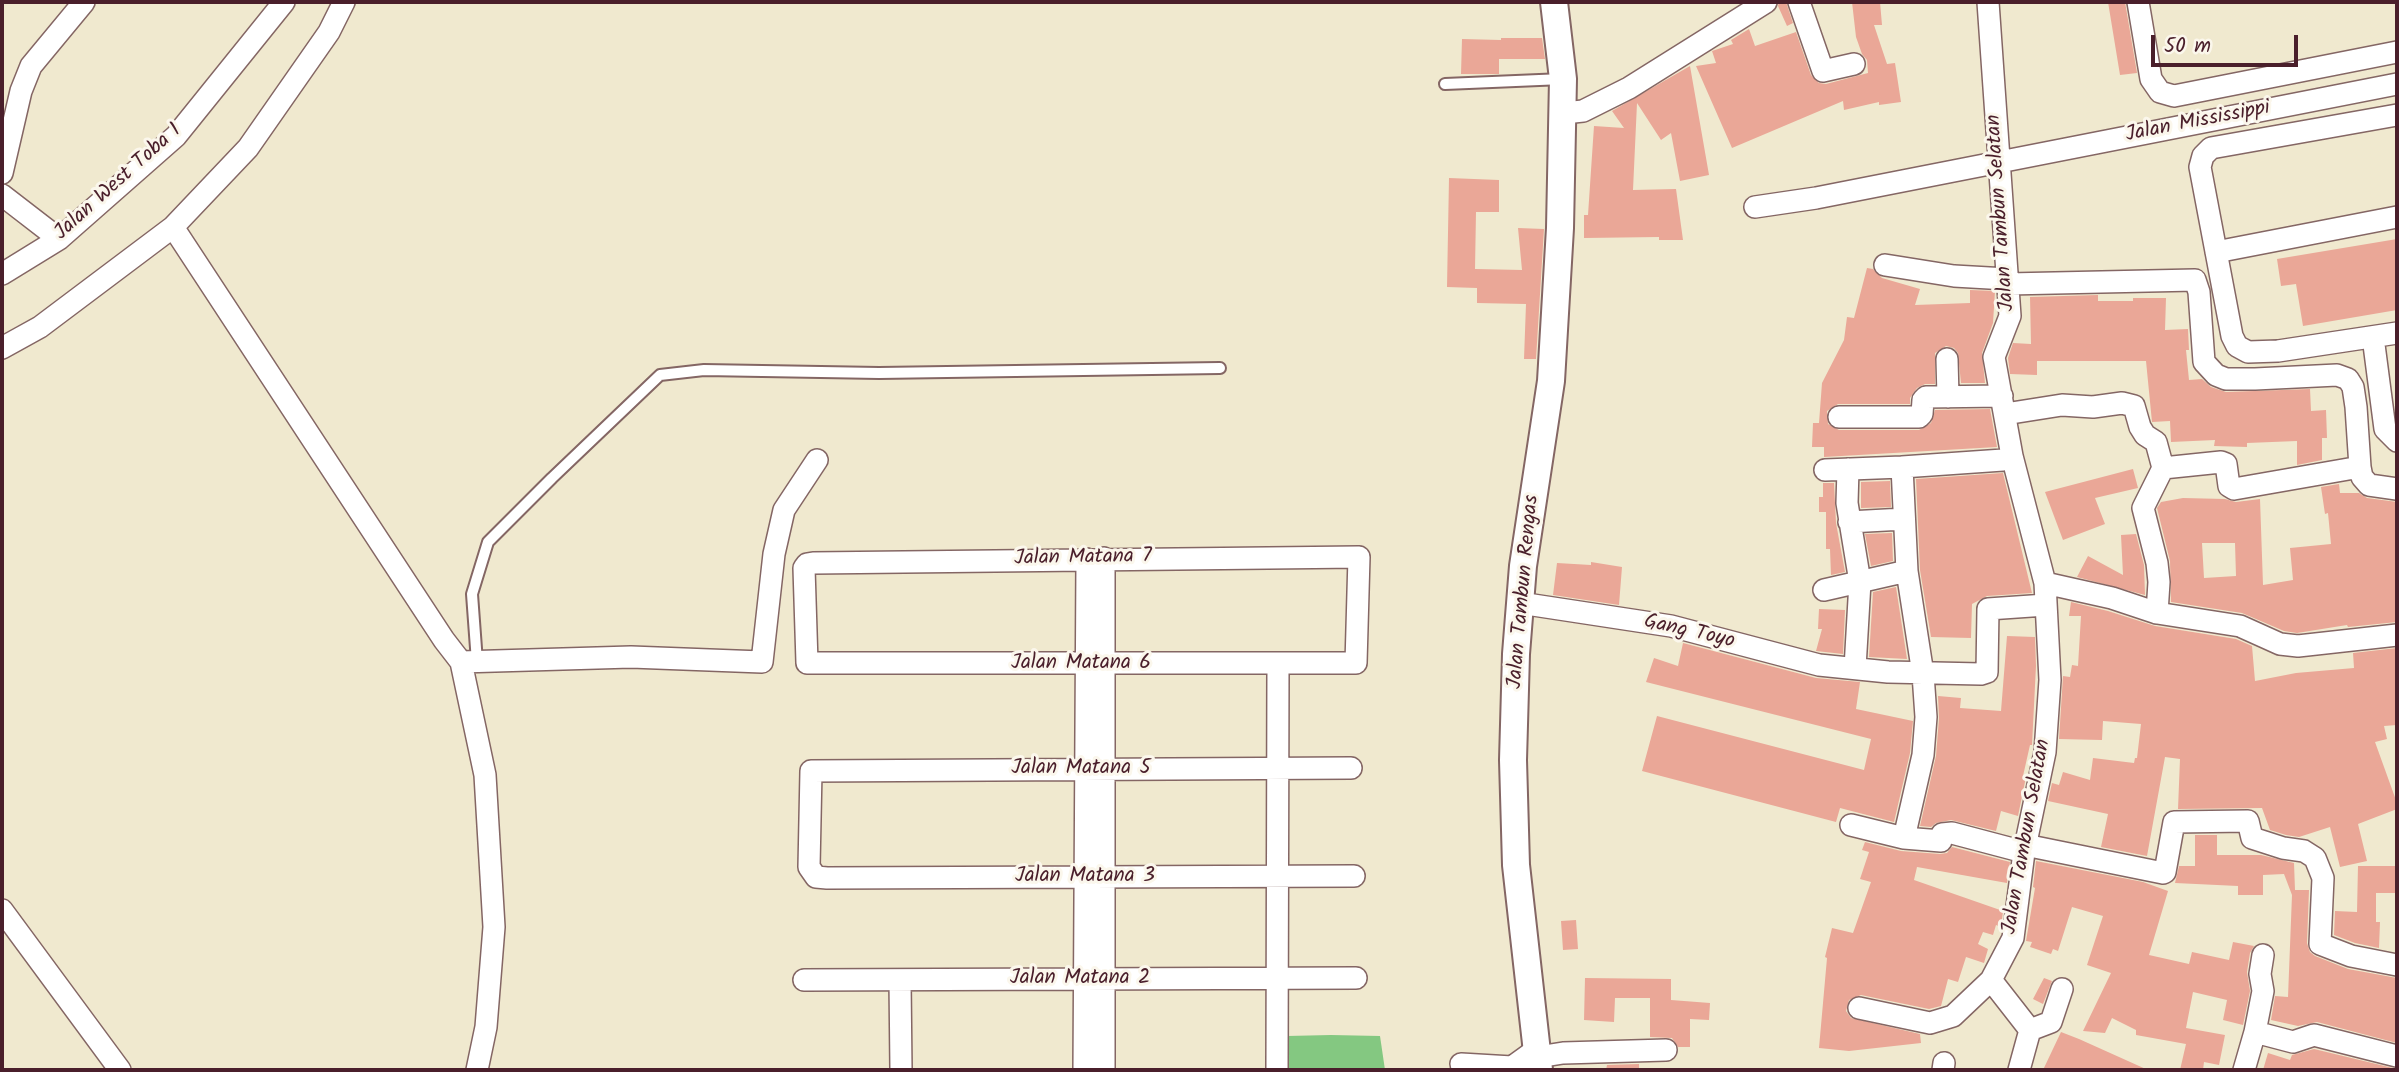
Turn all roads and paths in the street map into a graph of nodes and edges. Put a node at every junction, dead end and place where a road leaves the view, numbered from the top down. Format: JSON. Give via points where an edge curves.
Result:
{"nodes":[{"id":1,"x":84,"y":2,"type":"edge"},
{"id":2,"x":344,"y":2,"type":"edge"},
{"id":3,"x":1554,"y":2,"type":"edge"},
{"id":4,"x":1766,"y":2,"type":"edge"},
{"id":5,"x":1799,"y":2,"type":"edge"},
{"id":6,"x":1987,"y":2,"type":"edge"},
{"id":7,"x":2138,"y":2,"type":"edge"},
{"id":8,"x":275,"y":5,"type":"edge"},
{"id":9,"x":2397,"y":52,"type":"edge"},
{"id":10,"x":1854,"y":64,"type":"dead end"},
{"id":11,"x":1563,"y":79,"type":"junction"},
{"id":12,"x":1445,"y":84,"type":"dead end"},
{"id":13,"x":2397,"y":85,"type":"edge"},
{"id":14,"x":1573,"y":112,"type":"junction"},
{"id":15,"x":2397,"y":115,"type":"edge"},
{"id":16,"x":1999,"y":161,"type":"junction"},
{"id":17,"x":2,"y":173,"type":"edge"},
{"id":18,"x":2,"y":195,"type":"edge"},
{"id":19,"x":1755,"y":207,"type":"dead end"},
{"id":20,"x":2397,"y":217,"type":"edge"},
{"id":21,"x":173,"y":227,"type":"junction"},
{"id":22,"x":59,"y":239,"type":"junction"},
{"id":23,"x":2216,"y":252,"type":"junction"},
{"id":24,"x":1885,"y":265,"type":"dead end"},
{"id":25,"x":2,"y":274,"type":"edge"},
{"id":26,"x":2008,"y":281,"type":"junction"},
{"id":27,"x":2397,"y":333,"type":"edge"},
{"id":28,"x":2373,"y":337,"type":"junction"},
{"id":29,"x":2,"y":348,"type":"edge"},
{"id":30,"x":1947,"y":359,"type":"dead end"},
{"id":31,"x":1220,"y":368,"type":"dead end"},
{"id":32,"x":1948,"y":397,"type":"junction"},
{"id":33,"x":2004,"y":405,"type":"junction"},
{"id":34,"x":1839,"y":417,"type":"dead end"},
{"id":35,"x":2397,"y":441,"type":"edge"},
{"id":36,"x":2012,"y":456,"type":"junction"},
{"id":37,"x":817,"y":460,"type":"dead end"},
{"id":38,"x":1902,"y":467,"type":"junction"},
{"id":39,"x":2360,"y":467,"type":"junction"},
{"id":40,"x":2163,"y":468,"type":"junction"},
{"id":41,"x":1848,"y":469,"type":"junction"},
{"id":42,"x":1825,"y":470,"type":"dead end"},
{"id":43,"x":2397,"y":489,"type":"edge"},
{"id":44,"x":1904,"y":519,"type":"junction"},
{"id":45,"x":1849,"y":522,"type":"junction"},
{"id":46,"x":1095,"y":558,"type":"junction"},
{"id":47,"x":1907,"y":571,"type":"junction"},
{"id":48,"x":1860,"y":582,"type":"junction"},
{"id":49,"x":2045,"y":583,"type":"junction"},
{"id":50,"x":1824,"y":590,"type":"dead end"},
{"id":51,"x":1535,"y":605,"type":"junction"},
{"id":52,"x":2046,"y":605,"type":"junction"},
{"id":53,"x":2157,"y":613,"type":"junction"},
{"id":54,"x":2397,"y":635,"type":"edge"},
{"id":55,"x":469,"y":662,"type":"junction"},
{"id":56,"x":807,"y":663,"type":"joint"},
{"id":57,"x":1356,"y":663,"type":"joint"},
{"id":58,"x":1278,"y":664,"type":"junction"},
{"id":59,"x":1095,"y":665,"type":"junction"},
{"id":60,"x":1856,"y":668,"type":"junction"},
{"id":61,"x":1923,"y":674,"type":"junction"},
{"id":62,"x":1278,"y":768,"type":"junction"},
{"id":63,"x":1351,"y":768,"type":"dead end"},
{"id":64,"x":1095,"y":769,"type":"junction"},
{"id":65,"x":1851,"y":825,"type":"dead end"},
{"id":66,"x":1904,"y":838,"type":"junction"},
{"id":67,"x":2024,"y":849,"type":"junction"},
{"id":68,"x":1278,"y":876,"type":"junction"},
{"id":69,"x":1354,"y":876,"type":"dead end"},
{"id":70,"x":816,"y":877,"type":"joint"},
{"id":71,"x":1095,"y":877,"type":"junction"},
{"id":72,"x":2,"y":910,"type":"edge"},
{"id":73,"x":2263,"y":955,"type":"dead end"},
{"id":74,"x":2397,"y":965,"type":"edge"},
{"id":75,"x":1356,"y":978,"type":"dead end"},
{"id":76,"x":1094,"y":979,"type":"junction"},
{"id":77,"x":1277,"y":979,"type":"junction"},
{"id":78,"x":804,"y":980,"type":"dead end"},
{"id":79,"x":900,"y":980,"type":"junction"},
{"id":80,"x":1991,"y":980,"type":"junction"},
{"id":81,"x":2062,"y":989,"type":"dead end"},
{"id":82,"x":1859,"y":1008,"type":"dead end"},
{"id":83,"x":2030,"y":1030,"type":"junction"},
{"id":84,"x":2255,"y":1032,"type":"junction"},
{"id":85,"x":1666,"y":1050,"type":"dead end"},
{"id":86,"x":2372,"y":1050,"type":"junction"},
{"id":87,"x":2397,"y":1056,"type":"edge"},
{"id":88,"x":1544,"y":1057,"type":"edge"},
{"id":89,"x":1461,"y":1064,"type":"dead end"},
{"id":90,"x":120,"y":1070,"type":"edge"},
{"id":91,"x":477,"y":1070,"type":"edge"},
{"id":92,"x":901,"y":1070,"type":"edge"},
{"id":93,"x":1084,"y":1070,"type":"edge"},
{"id":94,"x":1104,"y":1070,"type":"edge"},
{"id":95,"x":1277,"y":1070,"type":"edge"},
{"id":96,"x":2020,"y":1070,"type":"edge"},
{"id":97,"x":2244,"y":1070,"type":"edge"},
{"id":98,"x":2364,"y":1070,"type":"edge"}],
"edges":[{"from":1,"to":17,"type":"street","via":[[31,66]]},
{"from":2,"to":21,"type":"street","via":[[329,32],[248,148]]},
{"from":3,"to":11,"type":"street","name":"Jalan Tambun Rengas"},
{"from":4,"to":14,"type":"street","via":[[1629,88]]},
{"from":5,"to":10,"type":"street","via":[[1823,71]]},
{"from":6,"to":16,"type":"street","name":"Jalan Tambun Selatan"},
{"from":7,"to":9,"type":"street","via":[[2151,79],[2160,92],[2174,96]]},
{"from":8,"to":22,"type":"street","name":"Jalan West Toba 1","via":[[176,136]]},
{"from":11,"to":12,"type":"lane"},
{"from":11,"to":14,"type":"street","name":"Jalan Tambun Rengas"},
{"from":13,"to":16,"type":"street","name":"Jalan Mississippi"},
{"from":14,"to":51,"type":"street","name":"Jalan Tambun Rengas","via":[[1560,228],[1551,381],[1527,530]]},
{"from":15,"to":23,"type":"street","via":[[2211,148],[2200,167]]},
{"from":16,"to":19,"type":"street","name":"Jalan Mississippi"},
{"from":16,"to":26,"type":"street","name":"Jalan Tambun Selatan"},
{"from":18,"to":22,"type":"street"},
{"from":20,"to":23,"type":"street"},
{"from":21,"to":29,"type":"street","via":[[40,327]]},
{"from":21,"to":55,"type":"street","via":[[444,640]]},
{"from":22,"to":25,"type":"street","name":"Jalan West Toba 1"},
{"from":23,"to":28,"type":"street","via":[[2232,336],[2237,346],[2248,352]]},
{"from":24,"to":26,"type":"street"},
{"from":26,"to":33,"type":"street","name":"Jalan Tambun Selatan","via":[[2010,318],[1994,357]]},
{"from":26,"to":39,"type":"street","via":[[2195,280],[2204,362],[2216,375],[2226,379],[2337,375],[2348,379],[2356,407]]},
{"from":27,"to":28,"type":"street"},
{"from":28,"to":35,"type":"street","via":[[2385,429]]},
{"from":30,"to":32,"type":"street"},
{"from":31,"to":55,"type":"lane","via":[[879,373],[704,370],[660,375],[488,542],[472,594]]},
{"from":32,"to":33,"type":"street"},
{"from":32,"to":34,"type":"street","via":[[1924,398],[1919,416]]},
{"from":33,"to":36,"type":"street","name":"Jalan Tambun Selatan"},
{"from":33,"to":40,"type":"street","via":[[2134,406],[2140,427],[2156,442]]},
{"from":36,"to":38,"type":"street"},
{"from":36,"to":49,"type":"street","name":"Jalan Tambun Selatan"},
{"from":37,"to":55,"type":"street","via":[[784,510],[774,554],[762,662],[631,657]]},
{"from":38,"to":41,"type":"street"},
{"from":38,"to":44,"type":"street"},
{"from":39,"to":40,"type":"street","via":[[2234,489],[2221,461]]},
{"from":39,"to":43,"type":"street","via":[[2369,485]]},
{"from":40,"to":53,"type":"street","via":[[2143,508],[2157,563]]},
{"from":41,"to":42,"type":"street"},
{"from":41,"to":45,"type":"street"},
{"from":44,"to":45,"type":"street"},
{"from":44,"to":47,"type":"street"},
{"from":45,"to":48,"type":"street"},
{"from":46,"to":56,"type":"street","name":"Jalan Matana 7","via":[[807,564]]},
{"from":46,"to":57,"type":"street","name":"Jalan Matana 7","via":[[1359,557]]},
{"from":46,"to":59,"type":"street"},
{"from":47,"to":48,"type":"street"},
{"from":47,"to":61,"type":"street"},
{"from":48,"to":50,"type":"street"},
{"from":48,"to":60,"type":"street"},
{"from":49,"to":52,"type":"street","name":"Jalan Tambun Selatan"},
{"from":49,"to":53,"type":"street"},
{"from":51,"to":60,"type":"street","name":"Gang Toyo","via":[[1671,626],[1819,665]]},
{"from":51,"to":88,"type":"street","name":"Jalan Tambun Rengas","via":[[1513,760],[1516,865]]},
{"from":52,"to":61,"type":"street","name":"Gang Toyo","via":[[1989,608],[1987,672]]},
{"from":52,"to":67,"type":"street","name":"Jalan Tambun Selatan","via":[[2050,680],[2045,752]]},
{"from":53,"to":54,"type":"street","via":[[2240,626],[2280,644],[2298,646]]},
{"from":55,"to":91,"type":"street","via":[[485,775],[494,927],[486,1027]]},
{"from":56,"to":59,"type":"street","name":"Jalan Matana 6"},
{"from":57,"to":58,"type":"street","name":"Jalan Matana 6"},
{"from":58,"to":59,"type":"street","name":"Jalan Matana 6"},
{"from":58,"to":62,"type":"street"},
{"from":59,"to":64,"type":"street"},
{"from":60,"to":61,"type":"street","name":"Gang Toyo"},
{"from":61,"to":66,"type":"street","via":[[1923,755]]},
{"from":62,"to":63,"type":"street","name":"Jalan Matana 5"},
{"from":62,"to":64,"type":"street","name":"Jalan Matana 5"},
{"from":62,"to":68,"type":"street"},
{"from":64,"to":70,"type":"street","name":"Jalan Matana 5","via":[[811,771],[809,867]]},
{"from":64,"to":71,"type":"street"},
{"from":65,"to":66,"type":"street"},
{"from":66,"to":67,"type":"street","via":[[1941,841],[1942,834],[1952,832]]},
{"from":67,"to":74,"type":"street","via":[[2163,873],[2174,822],[2248,821],[2252,838],[2315,858],[2323,878],[2320,944]]},
{"from":67,"to":80,"type":"street","name":"Jalan Tambun Selatan","via":[[2013,938]]},
{"from":68,"to":69,"type":"street","name":"Jalan Matana 3"},
{"from":68,"to":71,"type":"street","name":"Jalan Matana 3"},
{"from":68,"to":77,"type":"street"},
{"from":70,"to":71,"type":"street","name":"Jalan Matana 3"},
{"from":71,"to":76,"type":"street"},
{"from":72,"to":90,"type":"street"},
{"from":73,"to":84,"type":"street","via":[[2263,991]]},
{"from":75,"to":77,"type":"street","name":"Jalan Matana 2"},
{"from":76,"to":77,"type":"street","name":"Jalan Matana 2"},
{"from":76,"to":79,"type":"street","name":"Jalan Matana 2"},
{"from":76,"to":93,"type":"street"},
{"from":76,"to":94,"type":"street"},
{"from":77,"to":95,"type":"street"},
{"from":78,"to":79,"type":"street","name":"Jalan Matana 2"},
{"from":79,"to":92,"type":"street"},
{"from":80,"to":82,"type":"street","name":"Jalan Tambun Selatan","via":[[1953,1016],[1930,1023]]},
{"from":80,"to":83,"type":"street"},
{"from":81,"to":83,"type":"street","via":[[2052,1022]]},
{"from":83,"to":96,"type":"street"},
{"from":84,"to":86,"type":"street","via":[[2293,1042],[2314,1035]]},
{"from":84,"to":97,"type":"street"},
{"from":85,"to":88,"type":"street"},
{"from":86,"to":87,"type":"street"},
{"from":86,"to":98,"type":"street"},
{"from":88,"to":89,"type":"street","via":[[1512,1067]]}]}
